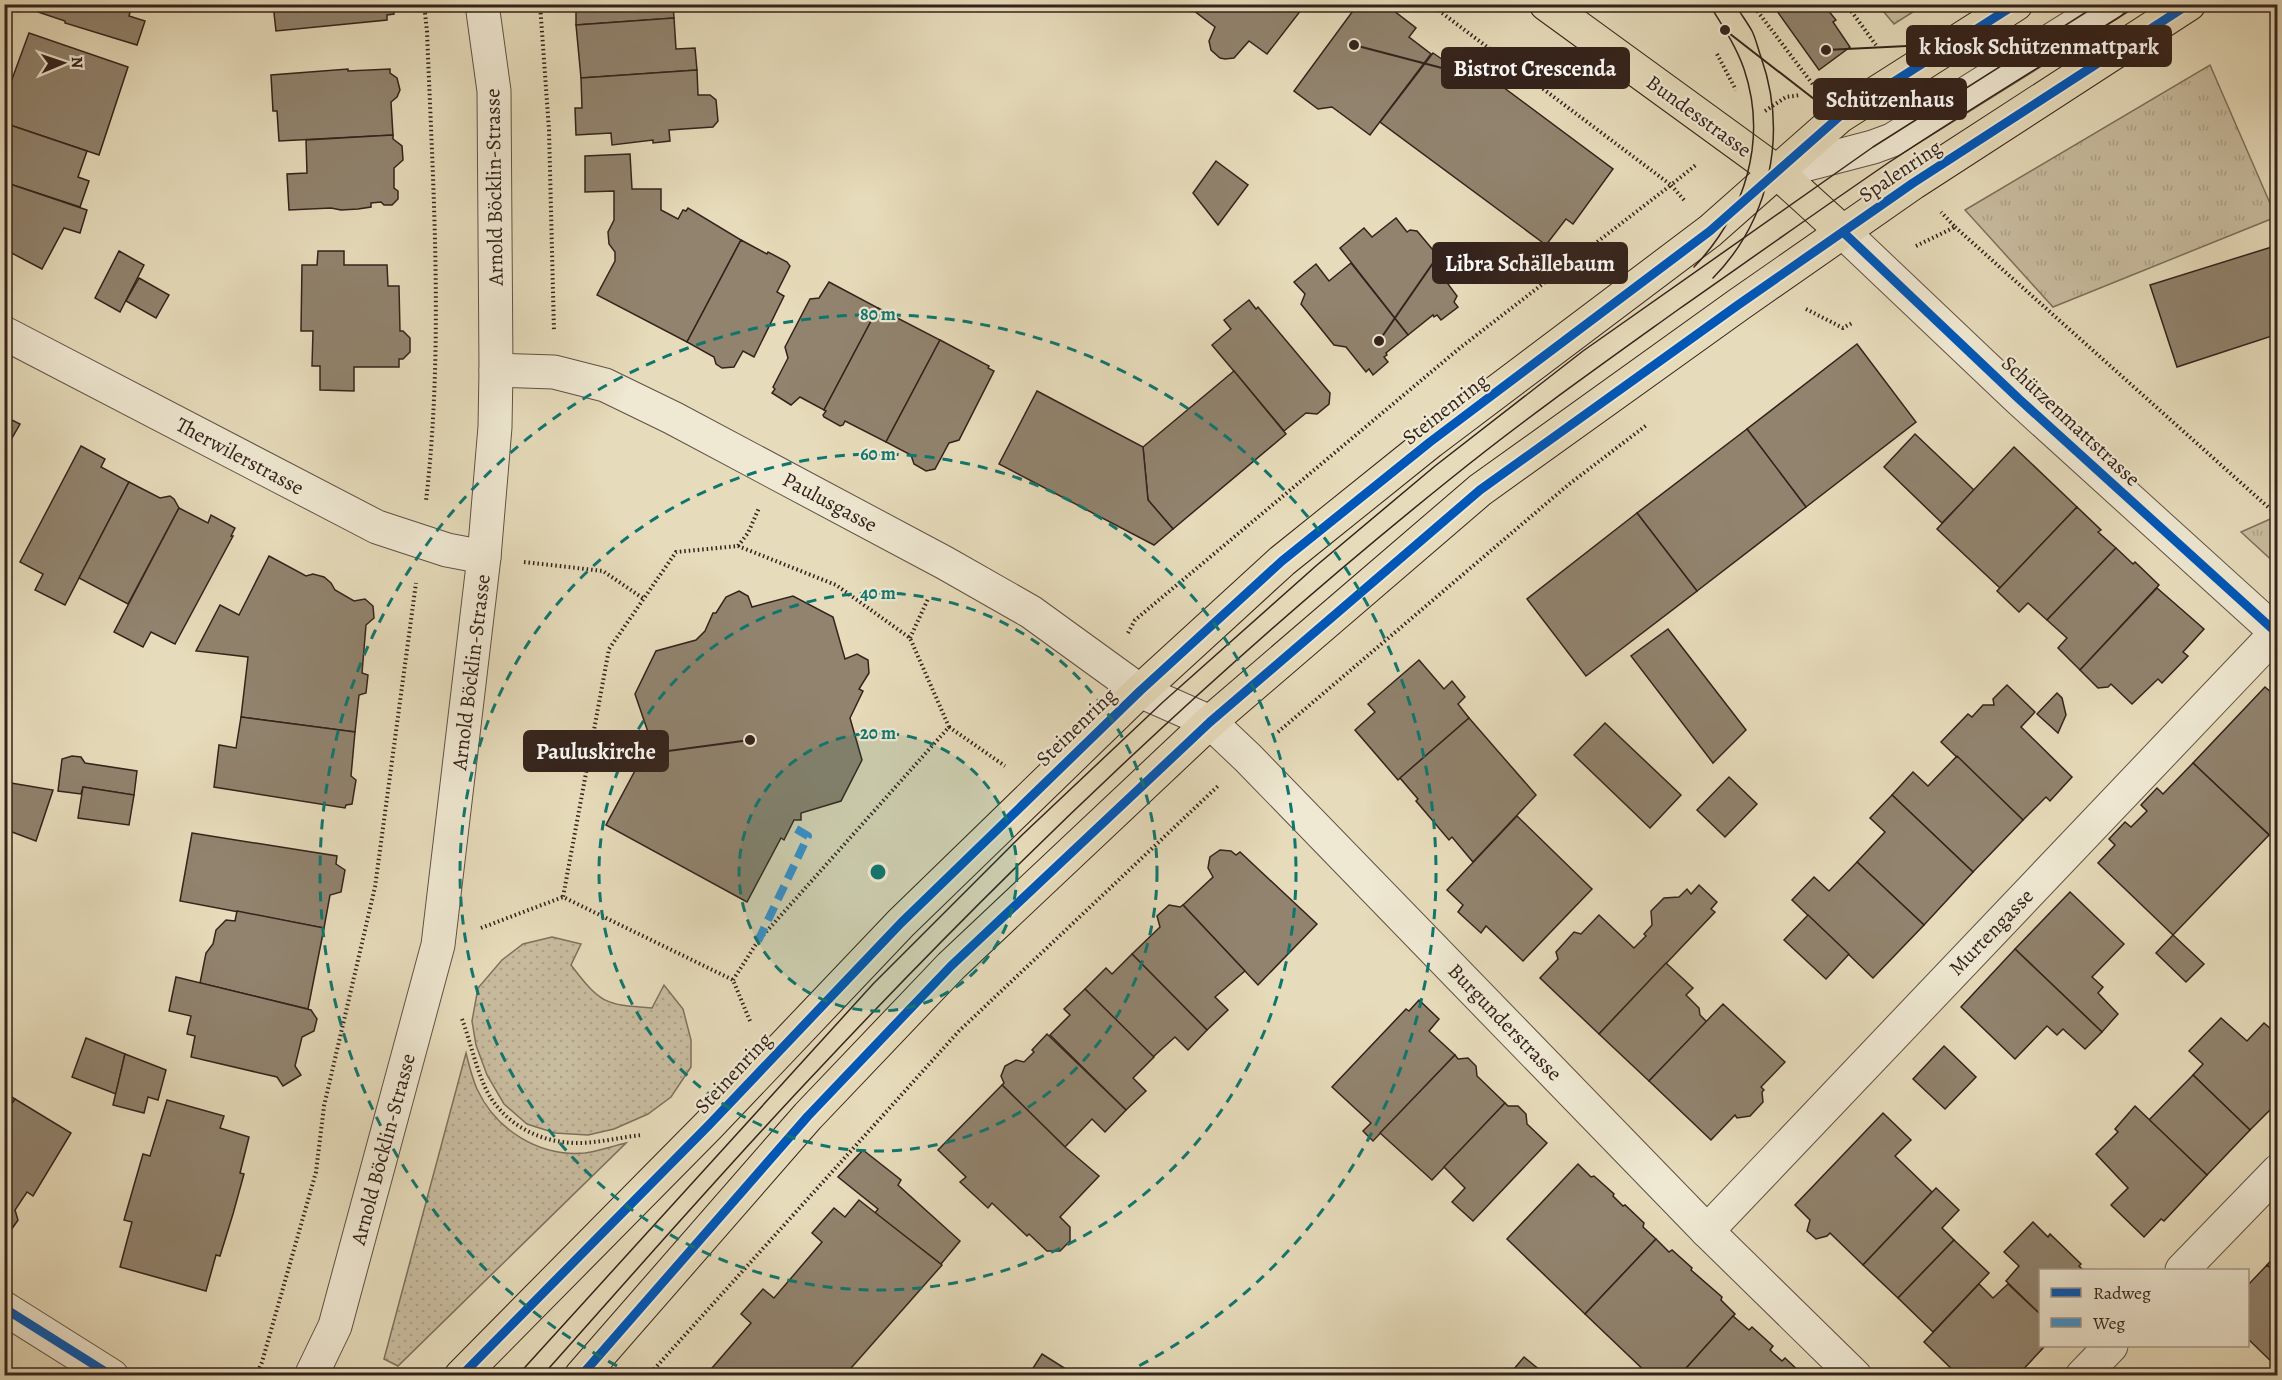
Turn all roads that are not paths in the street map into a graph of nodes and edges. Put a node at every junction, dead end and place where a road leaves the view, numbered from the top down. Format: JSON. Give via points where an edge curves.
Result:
{"nodes":[{"id":1,"x":482,"y":4,"type":"edge"},
{"id":2,"x":1546,"y":4,"type":"edge"},
{"id":3,"x":2016,"y":4,"type":"edge"},
{"id":4,"x":2109,"y":4,"type":"edge"},
{"id":5,"x":2189,"y":4,"type":"edge"},
{"id":6,"x":1776,"y":172,"type":"junction"},
{"id":7,"x":1832,"y":221,"type":"junction"},
{"id":8,"x":4,"y":333,"type":"edge"},
{"id":9,"x":496,"y":370,"type":"junction"},
{"id":10,"x":484,"y":557,"type":"junction"},
{"id":11,"x":2277,"y":633,"type":"edge"},
{"id":12,"x":1140,"y":691,"type":"junction"},
{"id":13,"x":1210,"y":722,"type":"junction"},
{"id":14,"x":2277,"y":1171,"type":"edge"},
{"id":15,"x":1707,"y":1231,"type":"junction"},
{"id":16,"x":2183,"y":1269,"type":"edge"},
{"id":17,"x":4,"y":1308,"type":"edge"},
{"id":18,"x":335,"y":1326,"type":"junction"},
{"id":19,"x":2110,"y":1347,"type":"edge"},
{"id":20,"x":112,"y":1376,"type":"edge"},
{"id":21,"x":311,"y":1376,"type":"edge"},
{"id":22,"x":337,"y":1376,"type":"edge"},
{"id":23,"x":461,"y":1376,"type":"edge"},
{"id":24,"x":581,"y":1376,"type":"edge"},
{"id":25,"x":1855,"y":1376,"type":"edge"},
{"id":26,"x":2082,"y":1376,"type":"edge"}],
"edges":[{"from":1,"to":9,"type":"street","name":"Arnold Böcklin-Strasse","via":[[494,91]]},
{"from":2,"to":6,"type":"main road","name":"Bundesstrasse"},
{"from":3,"to":6,"type":"main road","via":[[1840,116]]},
{"from":4,"to":6,"type":"street","via":[[1892,140]]},
{"from":5,"to":7,"type":"main road","name":"Spalenring","via":[[1922,177]]},
{"from":6,"to":7,"type":"main road","name":"Bundesstrasse"},
{"from":6,"to":12,"type":"main road","name":"Steinenring","via":[[1710,231],[1430,442],[1282,561]]},
{"from":7,"to":11,"type":"street","name":"Schützenmattstrasse","via":[[2019,399]]},
{"from":7,"to":13,"type":"main road","via":[[1480,490]]},
{"from":8,"to":10,"type":"street","name":"Therwilerstrasse","via":[[377,527],[447,550]]},
{"from":9,"to":10,"type":"street","name":"Arnold Böcklin-Strasse"},
{"from":9,"to":12,"type":"street","name":"Paulusgasse","via":[[554,372],[604,385],[673,418],[1022,606]]},
{"from":10,"to":18,"type":"street","name":"Arnold Böcklin-Strasse","via":[[438,945]]},
{"from":11,"to":15,"type":"street","name":"Murtengasse"},
{"from":12,"to":13,"type":"street","name":"Burgunderstrasse"},
{"from":12,"to":23,"type":"main road","name":"Steinenring","via":[[901,923],[693,1142]]},
{"from":13,"to":15,"type":"street","name":"Burgunderstrasse"},
{"from":13,"to":24,"type":"main road","via":[[943,974],[808,1116]]},
{"from":14,"to":16,"type":"street"},
{"from":15,"to":25,"type":"street","name":"Burgunderstrasse"},
{"from":17,"to":20,"type":"street"},
{"from":18,"to":21,"type":"street","name":"Arnold Böcklin-Strasse"},
{"from":18,"to":22,"type":"street","name":"Arnold Böcklin-Strasse"},
{"from":19,"to":26,"type":"street"}]}
